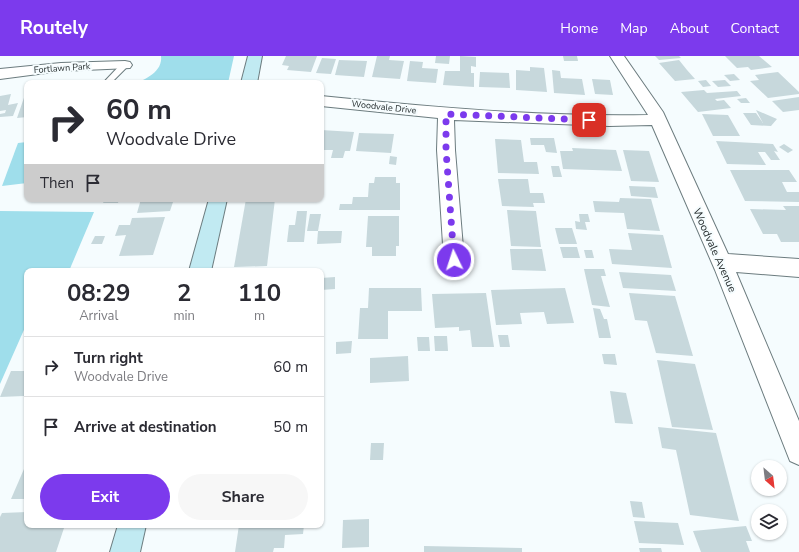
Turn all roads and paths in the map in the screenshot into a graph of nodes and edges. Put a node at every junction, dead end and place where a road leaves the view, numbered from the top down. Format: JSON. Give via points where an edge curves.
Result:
{"nodes":[{"id":1,"x":255,"y":56,"type":"edge"},
{"id":2,"x":617,"y":56,"type":"edge"},
{"id":3,"x":125,"y":65,"type":"joint"},
{"id":4,"x":0,"y":74,"type":"edge"},
{"id":5,"x":110,"y":80,"type":"edge"},
{"id":6,"x":250,"y":80,"type":"edge"},
{"id":7,"x":324,"y":101,"type":"edge"},
{"id":8,"x":446,"y":114,"type":"junction"},
{"id":9,"x":659,"y":120,"type":"junction"},
{"id":10,"x":217,"y":202,"type":"edge"},
{"id":11,"x":454,"y":260,"type":"dead end"},
{"id":12,"x":722,"y":262,"type":"junction"},
{"id":13,"x":201,"y":268,"type":"edge"},
{"id":14,"x":799,"y":268,"type":"edge"},
{"id":15,"x":799,"y":452,"type":"edge"},
{"id":16,"x":131,"y":528,"type":"edge"},
{"id":17,"x":125,"y":552,"type":"edge"}],
"edges":[{"from":1,"to":6,"type":"street"},
{"from":2,"to":9,"type":"street","name":"Woodvale Avenue","via":[[646,96]]},
{"from":3,"to":4,"type":"street","name":"Fortlawn Park","via":[[61,67]]},
{"from":3,"to":5,"type":"lane"},
{"from":7,"to":8,"type":"street","name":"Woodvale Drive"},
{"from":8,"to":9,"type":"street","name":"Woodvale Drive","via":[[608,121]]},
{"from":8,"to":11,"type":"street"},
{"from":9,"to":12,"type":"street","name":"Woodvale Avenue"},
{"from":10,"to":13,"type":"street"},
{"from":12,"to":14,"type":"street"},
{"from":12,"to":15,"type":"street","name":"Woodvale Avenue"},
{"from":16,"to":17,"type":"street"}]}
